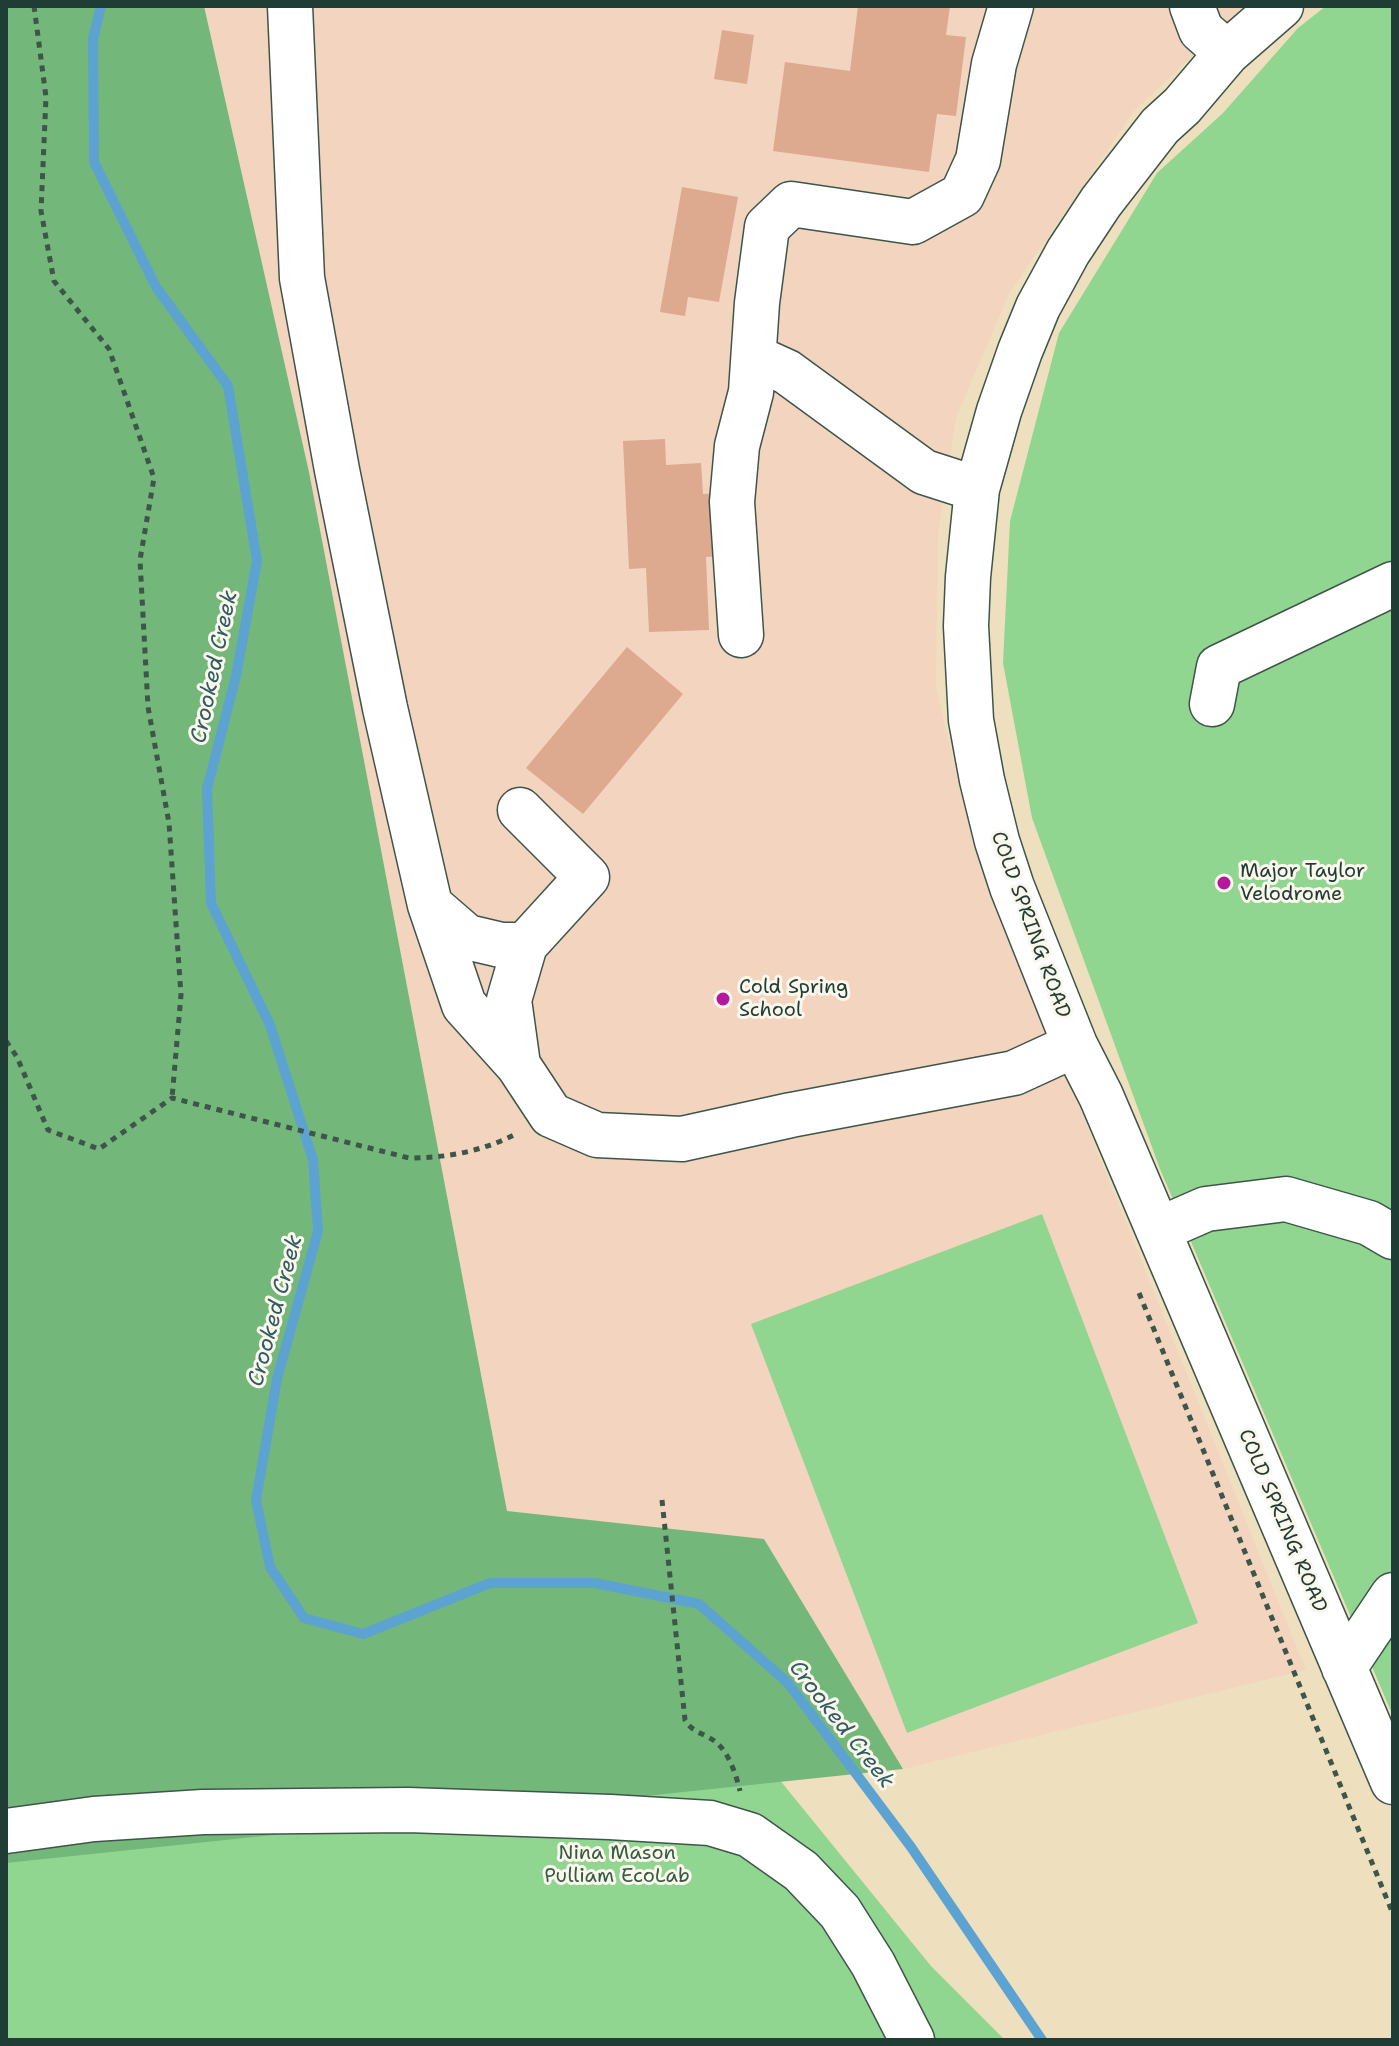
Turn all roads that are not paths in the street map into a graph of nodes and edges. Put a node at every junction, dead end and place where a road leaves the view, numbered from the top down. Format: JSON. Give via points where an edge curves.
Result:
{"nodes":[{"id":1,"x":290,"y":6,"type":"edge"},
{"id":2,"x":1011,"y":6,"type":"edge"},
{"id":3,"x":1192,"y":6,"type":"edge"},
{"id":4,"x":1281,"y":6,"type":"edge"},
{"id":5,"x":1227,"y":53,"type":"junction"},
{"id":6,"x":754,"y":357,"type":"junction"},
{"id":7,"x":977,"y":489,"type":"junction"},
{"id":8,"x":1393,"y":584,"type":"edge"},
{"id":9,"x":741,"y":635,"type":"dead end"},
{"id":10,"x":1212,"y":704,"type":"dead end"},
{"id":11,"x":520,"y":810,"type":"dead end"},
{"id":12,"x":430,"y":905,"type":"junction"},
{"id":13,"x":525,"y":945,"type":"junction"},
{"id":14,"x":1075,"y":1045,"type":"junction"},
{"id":15,"x":518,"y":1065,"type":"junction"},
{"id":16,"x":1158,"y":1230,"type":"junction"},
{"id":17,"x":1393,"y":1237,"type":"edge"},
{"id":18,"x":1393,"y":1595,"type":"edge"},
{"id":19,"x":1344,"y":1668,"type":"junction"},
{"id":20,"x":1393,"y":1782,"type":"edge"},
{"id":21,"x":6,"y":1831,"type":"edge"},
{"id":22,"x":912,"y":2040,"type":"edge"}],
"edges":[{"from":1,"to":12,"type":"street","via":[[302,278],[385,708]]},
{"from":2,"to":6,"type":"street","via":[[994,64],[978,160],[962,195],[913,222],[791,204],[767,227]]},
{"from":3,"to":5,"type":"street","via":[[1201,30]]},
{"from":4,"to":5,"type":"street","name":"COLD SPRING ROAD"},
{"from":5,"to":7,"type":"street","name":"COLD SPRING ROAD","via":[[1149,139],[1068,252],[1020,351]]},
{"from":6,"to":7,"type":"street","via":[[787,372],[924,472]]},
{"from":6,"to":9,"type":"street","via":[[732,502]]},
{"from":7,"to":14,"type":"street","name":"COLD SPRING ROAD","via":[[966,626],[974,735],[1007,872]]},
{"from":8,"to":10,"type":"street","via":[[1219,667]]},
{"from":11,"to":13,"type":"street","via":[[587,877]]},
{"from":12,"to":13,"type":"street","via":[[467,937]]},
{"from":12,"to":15,"type":"street","via":[[464,1005]]},
{"from":13,"to":15,"type":"street","via":[[509,1000]]},
{"from":14,"to":15,"type":"street","via":[[1014,1073],[682,1139],[597,1135],[551,1115]]},
{"from":14,"to":16,"type":"street","name":"COLD SPRING ROAD"},
{"from":16,"to":17,"type":"street","via":[[1206,1209],[1286,1199],[1369,1223]]},
{"from":16,"to":19,"type":"street","name":"COLD SPRING ROAD"},
{"from":18,"to":19,"type":"street"},
{"from":19,"to":20,"type":"street","name":"COLD SPRING ROAD"},
{"from":21,"to":22,"type":"street","via":[[203,1812],[408,1810],[710,1823],[750,1835],[801,1871],[840,1912]]}]}
